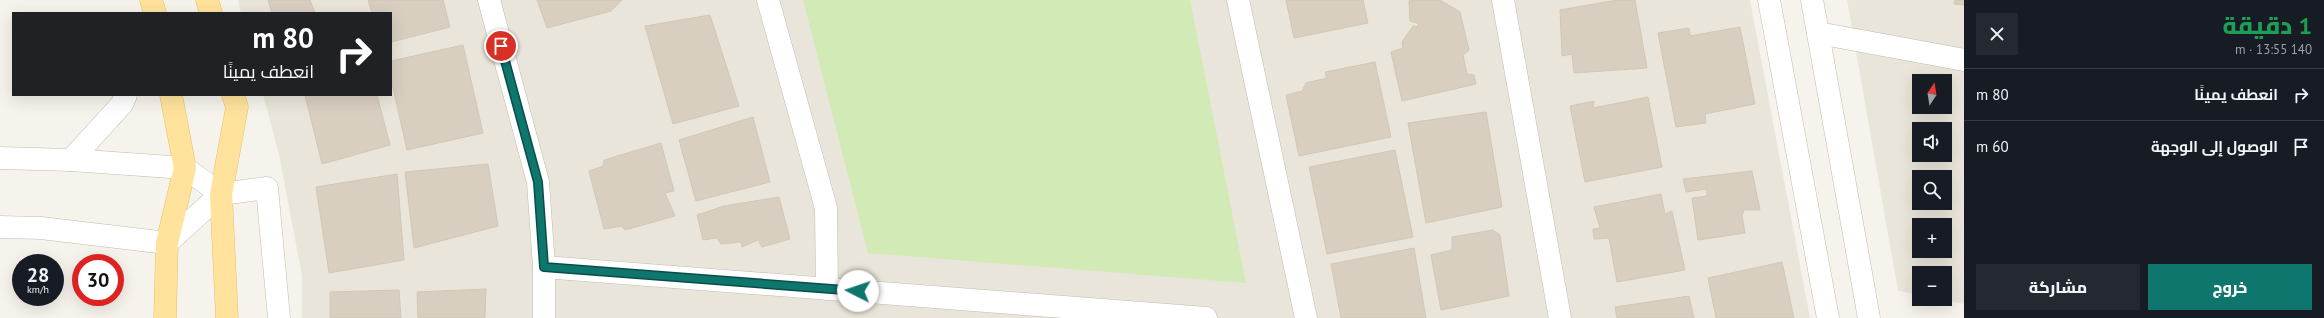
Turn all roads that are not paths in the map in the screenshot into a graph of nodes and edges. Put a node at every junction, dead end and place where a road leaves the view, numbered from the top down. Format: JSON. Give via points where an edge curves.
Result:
{"nodes":[{"id":1,"x":151,"y":0,"type":"edge"},
{"id":2,"x":207,"y":0,"type":"edge"},
{"id":3,"x":489,"y":0,"type":"edge"},
{"id":4,"x":768,"y":0,"type":"edge"},
{"id":5,"x":1238,"y":0,"type":"edge"},
{"id":6,"x":1503,"y":0,"type":"edge"},
{"id":7,"x":1769,"y":0,"type":"edge"},
{"id":8,"x":1812,"y":0,"type":"edge"},
{"id":9,"x":154,"y":12,"type":"edge"},
{"id":10,"x":211,"y":12,"type":"edge"},
{"id":11,"x":1818,"y":33,"type":"junction"},
{"id":12,"x":1964,"y":60,"type":"edge"},
{"id":13,"x":126,"y":96,"type":"edge"},
{"id":14,"x":171,"y":96,"type":"edge"},
{"id":15,"x":234,"y":96,"type":"edge"},
{"id":16,"x":0,"y":158,"type":"edge"},
{"id":17,"x":71,"y":160,"type":"junction"},
{"id":18,"x":186,"y":168,"type":"junction"},
{"id":19,"x":221,"y":194,"type":"junction"},
{"id":20,"x":0,"y":227,"type":"edge"},
{"id":21,"x":167,"y":242,"type":"junction"},
{"id":22,"x":544,"y":267,"type":"junction"},
{"id":23,"x":827,"y":289,"type":"junction"},
{"id":24,"x":165,"y":318,"type":"edge"},
{"id":25,"x":227,"y":318,"type":"edge"},
{"id":26,"x":279,"y":318,"type":"edge"},
{"id":27,"x":544,"y":318,"type":"edge"},
{"id":28,"x":1206,"y":318,"type":"edge"},
{"id":29,"x":1306,"y":318,"type":"edge"},
{"id":30,"x":1560,"y":318,"type":"edge"},
{"id":31,"x":1828,"y":318,"type":"edge"},
{"id":32,"x":1869,"y":318,"type":"edge"}],
"edges":[{"from":1,"to":9,"type":"main road"},
{"from":2,"to":10,"type":"main road"},
{"from":3,"to":22,"type":"street","via":[[538,182]]},
{"from":4,"to":23,"type":"street","via":[[826,208]]},
{"from":5,"to":29,"type":"street"},
{"from":6,"to":30,"type":"street"},
{"from":7,"to":31,"type":"street"},
{"from":8,"to":11,"type":"street"},
{"from":11,"to":12,"type":"street"},
{"from":11,"to":32,"type":"street"},
{"from":13,"to":17,"type":"street","via":[[122,104]]},
{"from":14,"to":18,"type":"main road"},
{"from":15,"to":19,"type":"main road","via":[[237,107]]},
{"from":16,"to":17,"type":"street"},
{"from":17,"to":18,"type":"street"},
{"from":18,"to":19,"type":"street"},
{"from":18,"to":21,"type":"main road"},
{"from":19,"to":21,"type":"street"},
{"from":19,"to":25,"type":"main road"},
{"from":19,"to":26,"type":"street","via":[[267,188]]},
{"from":20,"to":21,"type":"street","via":[[40,228]]},
{"from":21,"to":24,"type":"main road"},
{"from":22,"to":23,"type":"street"},
{"from":22,"to":27,"type":"street"},
{"from":23,"to":28,"type":"street"}]}
